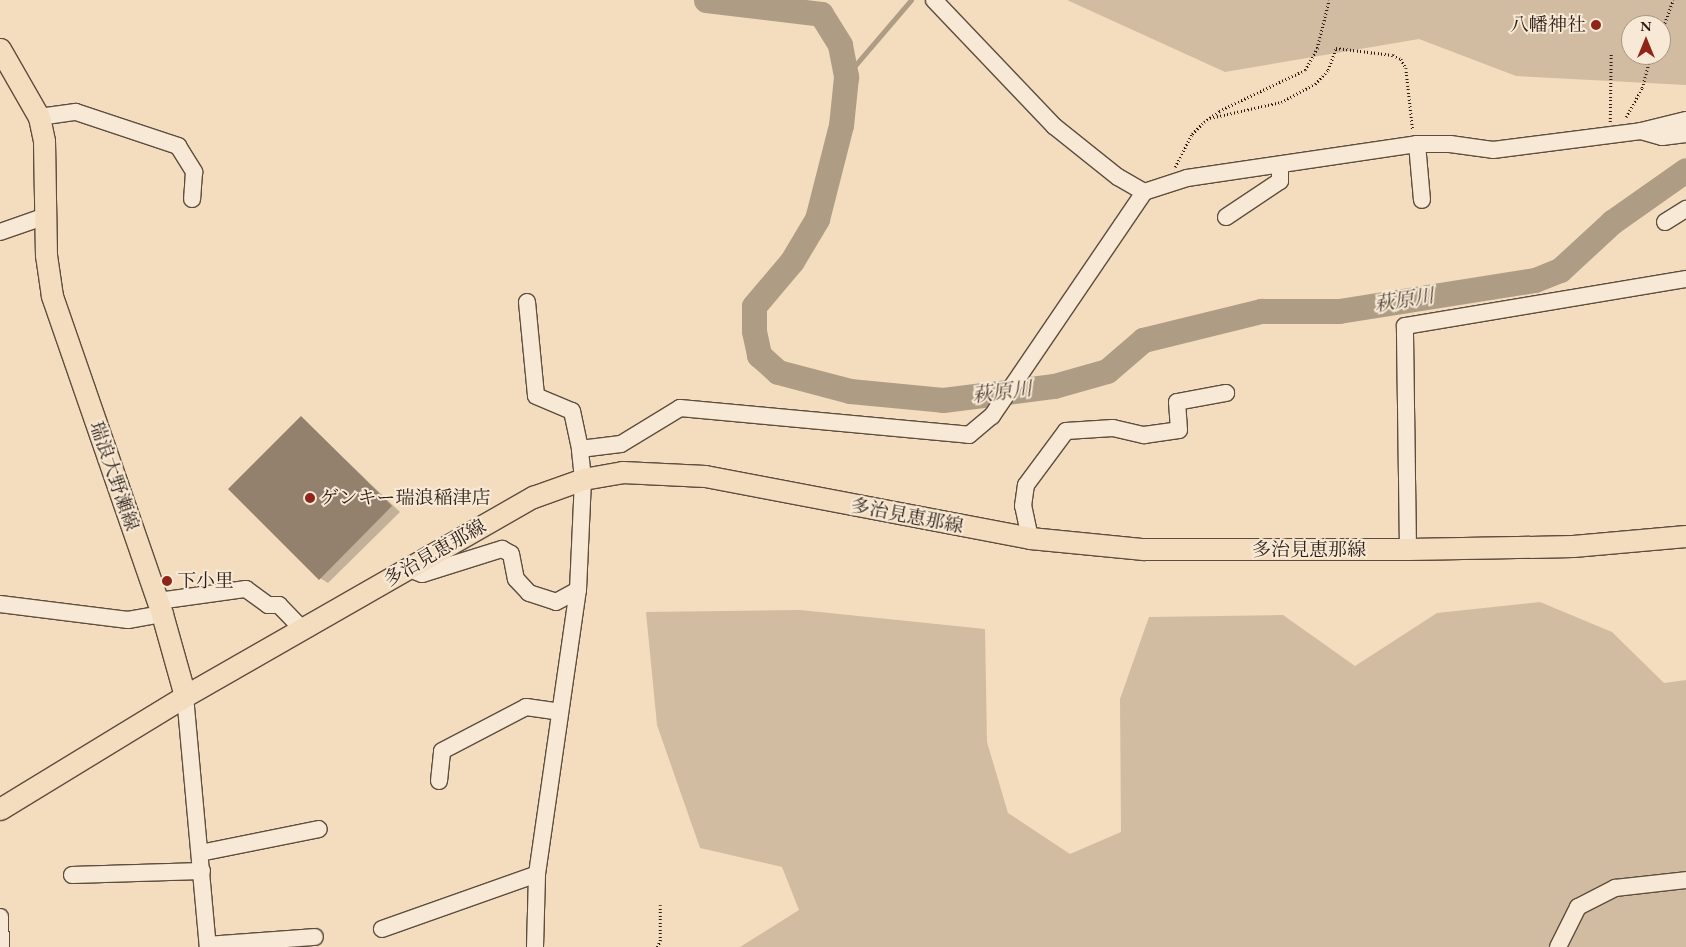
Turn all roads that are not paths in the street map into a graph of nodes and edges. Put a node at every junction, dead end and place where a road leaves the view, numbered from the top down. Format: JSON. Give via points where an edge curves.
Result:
{"nodes":[{"id":1,"x":934,"y":0,"type":"edge"},
{"id":2,"x":0,"y":49,"type":"edge"},
{"id":3,"x":39,"y":117,"type":"junction"},
{"id":4,"x":1686,"y":120,"type":"edge"},
{"id":5,"x":1636,"y":132,"type":"junction"},
{"id":6,"x":1686,"y":134,"type":"edge"},
{"id":7,"x":1416,"y":144,"type":"junction"},
{"id":8,"x":1280,"y":165,"type":"junction"},
{"id":9,"x":1144,"y":192,"type":"junction"},
{"id":10,"x":192,"y":199,"type":"dead end"},
{"id":11,"x":1422,"y":200,"type":"dead end"},
{"id":12,"x":1686,"y":209,"type":"edge"},
{"id":13,"x":46,"y":216,"type":"junction"},
{"id":14,"x":1226,"y":217,"type":"dead end"},
{"id":15,"x":1665,"y":222,"type":"dead end"},
{"id":16,"x":0,"y":232,"type":"edge"},
{"id":17,"x":1686,"y":279,"type":"edge"},
{"id":18,"x":527,"y":302,"type":"dead end"},
{"id":19,"x":1226,"y":393,"type":"dead end"},
{"id":20,"x":580,"y":449,"type":"junction"},
{"id":21,"x":583,"y":479,"type":"junction"},
{"id":22,"x":1686,"y":536,"type":"edge"},
{"id":23,"x":1030,"y":538,"type":"junction"},
{"id":24,"x":1408,"y":549,"type":"junction"},
{"id":25,"x":408,"y":569,"type":"junction"},
{"id":26,"x":578,"y":590,"type":"junction"},
{"id":27,"x":0,"y":604,"type":"edge"},
{"id":28,"x":160,"y":608,"type":"junction"},
{"id":29,"x":302,"y":629,"type":"junction"},
{"id":30,"x":185,"y":696,"type":"junction"},
{"id":31,"x":560,"y":712,"type":"junction"},
{"id":32,"x":439,"y":781,"type":"dead end"},
{"id":33,"x":0,"y":809,"type":"edge"},
{"id":34,"x":319,"y":829,"type":"dead end"},
{"id":35,"x":200,"y":853,"type":"junction"},
{"id":36,"x":202,"y":871,"type":"junction"},
{"id":37,"x":537,"y":874,"type":"junction"},
{"id":38,"x":72,"y":875,"type":"dead end"},
{"id":39,"x":1686,"y":880,"type":"edge"},
{"id":40,"x":0,"y":917,"type":"edge"},
{"id":41,"x":382,"y":929,"type":"dead end"},
{"id":42,"x":315,"y":936,"type":"dead end"},
{"id":43,"x":208,"y":946,"type":"edge"},
{"id":44,"x":1,"y":947,"type":"edge"},
{"id":45,"x":535,"y":947,"type":"edge"},
{"id":46,"x":1558,"y":947,"type":"edge"}],
"edges":[{"from":1,"to":9,"type":"street","via":[[1054,126],[1118,177]]},
{"from":2,"to":3,"type":"main road","name":"瑞浪大野瀬線"},
{"from":3,"to":10,"type":"street","via":[[76,112],[178,146],[194,172]]},
{"from":3,"to":13,"type":"main road","name":"瑞浪大野瀬線","via":[[44,141]]},
{"from":4,"to":5,"type":"street"},
{"from":5,"to":6,"type":"street","via":[[1662,137]]},
{"from":5,"to":7,"type":"street","via":[[1493,150],[1450,144]]},
{"from":7,"to":8,"type":"street"},
{"from":7,"to":11,"type":"street"},
{"from":8,"to":9,"type":"street","via":[[1187,178]]},
{"from":8,"to":14,"type":"street","via":[[1280,181]]},
{"from":9,"to":20,"type":"street","via":[[992,416],[969,435],[680,408],[621,444]]},
{"from":12,"to":15,"type":"street"},
{"from":13,"to":16,"type":"street"},
{"from":13,"to":28,"type":"main road","name":"瑞浪大野瀬線","via":[[52,296]]},
{"from":17,"to":24,"type":"street","via":[[1405,326]]},
{"from":18,"to":20,"type":"street","via":[[536,396],[572,411]]},
{"from":19,"to":23,"type":"street","via":[[1177,402],[1179,430],[1144,435],[1113,428],[1066,431],[1026,485],[1023,506]]},
{"from":20,"to":21,"type":"street"},
{"from":21,"to":23,"type":"main road","name":"多治見恵那線","via":[[622,472],[705,476]]},
{"from":21,"to":25,"type":"main road","name":"多治見恵那線","via":[[533,497]]},
{"from":21,"to":26,"type":"street"},
{"from":22,"to":24,"type":"main road","name":"多治見恵那線","via":[[1573,546]]},
{"from":23,"to":24,"type":"main road","name":"多治見恵那線","via":[[1143,549]]},
{"from":25,"to":26,"type":"street","via":[[422,574],[502,549],[511,554],[516,579],[529,593],[556,602]]},
{"from":25,"to":29,"type":"main road","name":"多治見恵那線"},
{"from":26,"to":31,"type":"street"},
{"from":27,"to":28,"type":"street","via":[[128,620]]},
{"from":28,"to":29,"type":"street","via":[[246,589],[268,605],[279,605]]},
{"from":28,"to":30,"type":"main road","name":"瑞浪大野瀬線"},
{"from":29,"to":30,"type":"main road","name":"多治見恵那線"},
{"from":30,"to":33,"type":"main road"},
{"from":30,"to":35,"type":"street"},
{"from":31,"to":32,"type":"street","via":[[526,707],[442,751]]},
{"from":31,"to":37,"type":"street"},
{"from":34,"to":35,"type":"street"},
{"from":35,"to":36,"type":"street"},
{"from":36,"to":38,"type":"street"},
{"from":36,"to":43,"type":"street"},
{"from":37,"to":41,"type":"street"},
{"from":37,"to":45,"type":"street"},
{"from":39,"to":46,"type":"street","via":[[1615,888],[1578,906]]},
{"from":40,"to":44,"type":"street"},
{"from":42,"to":43,"type":"street"}]}
